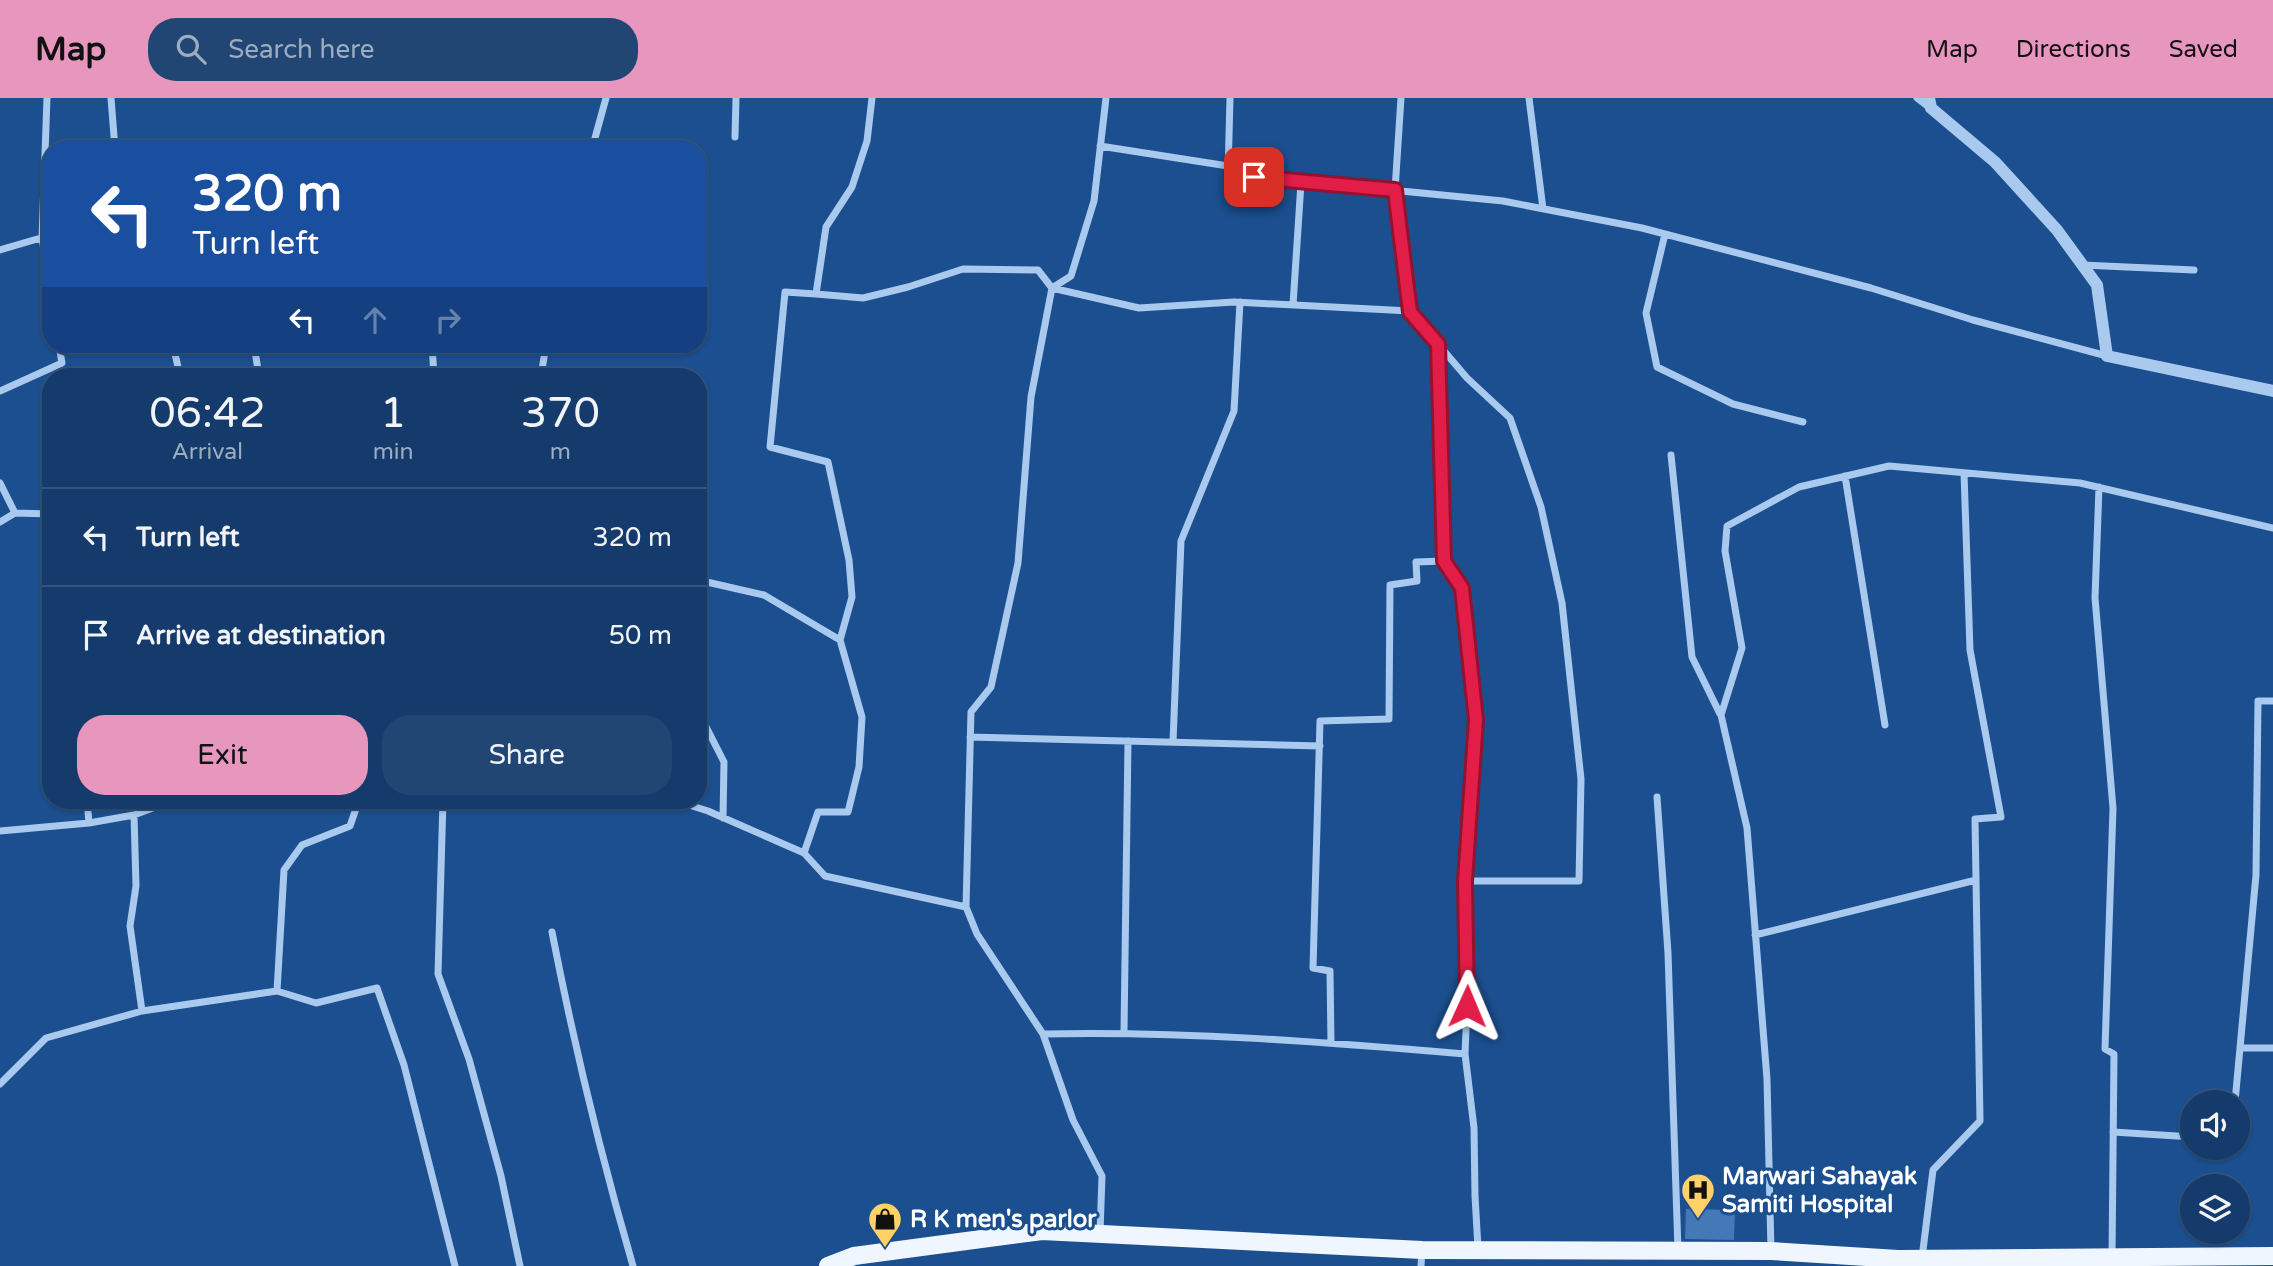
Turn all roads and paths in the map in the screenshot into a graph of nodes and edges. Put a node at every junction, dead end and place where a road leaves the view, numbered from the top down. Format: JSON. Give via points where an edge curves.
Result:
{"nodes":[{"id":1,"x":47,"y":98,"type":"edge"},
{"id":2,"x":111,"y":98,"type":"edge"},
{"id":3,"x":606,"y":98,"type":"edge"},
{"id":4,"x":736,"y":98,"type":"edge"},
{"id":5,"x":872,"y":98,"type":"edge"},
{"id":6,"x":1105,"y":98,"type":"edge"},
{"id":7,"x":1230,"y":98,"type":"edge"},
{"id":8,"x":1401,"y":98,"type":"edge"},
{"id":9,"x":1529,"y":98,"type":"edge"},
{"id":10,"x":1917,"y":98,"type":"edge"},
{"id":11,"x":1930,"y":103,"type":"edge"},
{"id":12,"x":735,"y":137,"type":"dead end"},
{"id":13,"x":46,"y":140,"type":"edge"},
{"id":14,"x":114,"y":140,"type":"edge"},
{"id":15,"x":594,"y":140,"type":"edge"},
{"id":16,"x":1100,"y":145,"type":"junction"},
{"id":17,"x":1228,"y":166,"type":"junction"},
{"id":18,"x":1301,"y":183,"type":"junction"},
{"id":19,"x":1395,"y":190,"type":"junction"},
{"id":20,"x":1543,"y":209,"type":"junction"},
{"id":21,"x":1665,"y":234,"type":"junction"},
{"id":22,"x":42,"y":238,"type":"edge"},
{"id":23,"x":0,"y":250,"type":"edge"},
{"id":24,"x":2082,"y":265,"type":"junction"},
{"id":25,"x":2194,"y":270,"type":"dead end"},
{"id":26,"x":1052,"y":288,"type":"junction"},
{"id":27,"x":816,"y":294,"type":"junction"},
{"id":28,"x":1240,"y":302,"type":"junction"},
{"id":29,"x":1293,"y":305,"type":"junction"},
{"id":30,"x":1410,"y":312,"type":"junction"},
{"id":31,"x":1438,"y":344,"type":"junction"},
{"id":32,"x":60,"y":354,"type":"edge"},
{"id":33,"x":2107,"y":356,"type":"junction"},
{"id":34,"x":51,"y":368,"type":"edge"},
{"id":35,"x":42,"y":372,"type":"edge"},
{"id":36,"x":0,"y":391,"type":"edge"},
{"id":37,"x":2273,"y":391,"type":"edge"},
{"id":38,"x":1803,"y":422,"type":"dead end"},
{"id":39,"x":1671,"y":455,"type":"dead end"},
{"id":40,"x":1964,"y":472,"type":"junction"},
{"id":41,"x":1845,"y":476,"type":"junction"},
{"id":42,"x":0,"y":484,"type":"edge"},
{"id":43,"x":2099,"y":487,"type":"junction"},
{"id":44,"x":15,"y":513,"type":"junction"},
{"id":45,"x":42,"y":514,"type":"edge"},
{"id":46,"x":0,"y":522,"type":"edge"},
{"id":47,"x":2273,"y":528,"type":"edge"},
{"id":48,"x":1444,"y":561,"type":"junction"},
{"id":49,"x":707,"y":582,"type":"edge"},
{"id":50,"x":840,"y":640,"type":"junction"},
{"id":51,"x":2273,"y":701,"type":"edge"},
{"id":52,"x":1720,"y":715,"type":"junction"},
{"id":53,"x":1885,"y":725,"type":"dead end"},
{"id":54,"x":707,"y":729,"type":"edge"},
{"id":55,"x":970,"y":737,"type":"junction"},
{"id":56,"x":1128,"y":741,"type":"junction"},
{"id":57,"x":1173,"y":742,"type":"junction"},
{"id":58,"x":1320,"y":746,"type":"junction"},
{"id":59,"x":1657,"y":797,"type":"dead end"},
{"id":60,"x":88,"y":809,"type":"edge"},
{"id":61,"x":150,"y":809,"type":"edge"},
{"id":62,"x":356,"y":809,"type":"edge"},
{"id":63,"x":443,"y":809,"type":"edge"},
{"id":64,"x":698,"y":809,"type":"edge"},
{"id":65,"x":134,"y":815,"type":"junction"},
{"id":66,"x":723,"y":818,"type":"junction"},
{"id":67,"x":89,"y":823,"type":"junction"},
{"id":68,"x":0,"y":831,"type":"edge"},
{"id":69,"x":804,"y":853,"type":"junction"},
{"id":70,"x":1976,"y":880,"type":"junction"},
{"id":71,"x":1465,"y":881,"type":"junction"},
{"id":72,"x":966,"y":906,"type":"junction"},
{"id":73,"x":552,"y":932,"type":"dead end"},
{"id":74,"x":1755,"y":935,"type":"junction"},
{"id":75,"x":277,"y":991,"type":"junction"},
{"id":76,"x":142,"y":1011,"type":"junction"},
{"id":77,"x":1124,"y":1032,"type":"junction"},
{"id":78,"x":1043,"y":1034,"type":"junction"},
{"id":79,"x":1331,"y":1043,"type":"junction"},
{"id":80,"x":2240,"y":1048,"type":"junction"},
{"id":81,"x":2273,"y":1048,"type":"edge"},
{"id":82,"x":1465,"y":1054,"type":"junction"},
{"id":83,"x":0,"y":1084,"type":"edge"},
{"id":84,"x":2236,"y":1090,"type":"edge"},
{"id":85,"x":2113,"y":1132,"type":"junction"},
{"id":86,"x":2180,"y":1136,"type":"edge"},
{"id":87,"x":1100,"y":1234,"type":"junction"},
{"id":88,"x":1478,"y":1248,"type":"junction"},
{"id":89,"x":1678,"y":1251,"type":"junction"},
{"id":90,"x":1771,"y":1251,"type":"junction"},
{"id":91,"x":2273,"y":1256,"type":"edge"},
{"id":92,"x":1422,"y":1258,"type":"edge"},
{"id":93,"x":1792,"y":1259,"type":"edge"},
{"id":94,"x":1922,"y":1262,"type":"edge"},
{"id":95,"x":2112,"y":1262,"type":"edge"},
{"id":96,"x":455,"y":1266,"type":"edge"},
{"id":97,"x":520,"y":1266,"type":"edge"},
{"id":98,"x":633,"y":1266,"type":"edge"},
{"id":99,"x":828,"y":1266,"type":"edge"}],
"edges":[{"from":1,"to":13,"type":"street"},
{"from":2,"to":14,"type":"street"},
{"from":3,"to":15,"type":"street"},
{"from":4,"to":12,"type":"street"},
{"from":5,"to":27,"type":"street","via":[[867,141],[852,187],[826,227]]},
{"from":6,"to":16,"type":"street"},
{"from":7,"to":17,"type":"street"},
{"from":8,"to":19,"type":"street"},
{"from":9,"to":20,"type":"street"},
{"from":10,"to":11,"type":"street"},
{"from":11,"to":24,"type":"street","via":[[1995,162]]},
{"from":16,"to":17,"type":"street"},
{"from":16,"to":26,"type":"street","via":[[1094,201],[1071,276]]},
{"from":17,"to":18,"type":"street","via":[[1228,174]]},
{"from":18,"to":19,"type":"street"},
{"from":18,"to":29,"type":"street"},
{"from":19,"to":20,"type":"street"},
{"from":19,"to":30,"type":"street"},
{"from":20,"to":21,"type":"street"},
{"from":21,"to":33,"type":"street"},
{"from":21,"to":38,"type":"street","via":[[1646,313],[1657,367],[1734,404]]},
{"from":22,"to":23,"type":"street"},
{"from":24,"to":25,"type":"street"},
{"from":24,"to":33,"type":"street","via":[[2097,285]]},
{"from":26,"to":27,"type":"street","via":[[1038,270],[963,269],[863,298]]},
{"from":26,"to":28,"type":"street","via":[[1139,308]]},
{"from":26,"to":55,"type":"street","via":[[1031,397],[1018,563],[991,687],[971,712]]},
{"from":27,"to":50,"type":"street","via":[[785,292],[770,447],[828,462],[849,560],[852,597]]},
{"from":28,"to":29,"type":"street"},
{"from":28,"to":57,"type":"street","via":[[1234,411],[1181,541]]},
{"from":29,"to":30,"type":"street"},
{"from":30,"to":31,"type":"street"},
{"from":31,"to":48,"type":"street"},
{"from":31,"to":71,"type":"street","via":[[1510,418],[1541,507],[1562,603],[1581,779],[1579,881]]},
{"from":32,"to":34,"type":"street","via":[[62,363]]},
{"from":33,"to":37,"type":"street"},
{"from":35,"to":36,"type":"street"},
{"from":39,"to":52,"type":"street","via":[[1692,657]]},
{"from":40,"to":41,"type":"street","via":[[1889,466]]},
{"from":40,"to":43,"type":"street"},
{"from":40,"to":70,"type":"street","via":[[1970,650],[2001,817],[1975,819]]},
{"from":41,"to":52,"type":"street","via":[[1800,487],[1727,526],[1726,551],[1742,649]]},
{"from":41,"to":53,"type":"street"},
{"from":42,"to":44,"type":"street"},
{"from":43,"to":47,"type":"street"},
{"from":43,"to":85,"type":"street","via":[[2095,598],[2113,808],[2105,1049],[2114,1054]]},
{"from":44,"to":45,"type":"street"},
{"from":44,"to":46,"type":"street"},
{"from":48,"to":58,"type":"street","via":[[1416,562],[1417,581],[1390,585],[1389,719],[1320,721]]},
{"from":48,"to":71,"type":"street","via":[[1462,588],[1476,720]]},
{"from":49,"to":50,"type":"street","via":[[764,595]]},
{"from":50,"to":69,"type":"street","via":[[862,717],[859,767],[848,813],[818,812]]},
{"from":51,"to":80,"type":"street","via":[[2258,701],[2256,875]]},
{"from":52,"to":74,"type":"street","via":[[1747,828]]},
{"from":54,"to":66,"type":"street","via":[[724,762]]},
{"from":55,"to":56,"type":"street"},
{"from":55,"to":72,"type":"street"},
{"from":56,"to":57,"type":"street"},
{"from":56,"to":77,"type":"street"},
{"from":57,"to":58,"type":"street"},
{"from":58,"to":79,"type":"street","via":[[1313,968],[1330,971]]},
{"from":59,"to":89,"type":"street","via":[[1668,953]]},
{"from":60,"to":67,"type":"street"},
{"from":61,"to":65,"type":"street"},
{"from":62,"to":75,"type":"street","via":[[350,826],[302,845],[284,870]]},
{"from":63,"to":97,"type":"street","via":[[438,974],[469,1059]]},
{"from":64,"to":66,"type":"street"},
{"from":65,"to":67,"type":"street"},
{"from":65,"to":76,"type":"street","via":[[136,886],[130,926]]},
{"from":66,"to":69,"type":"street"},
{"from":67,"to":68,"type":"street"},
{"from":69,"to":72,"type":"street","via":[[825,876]]},
{"from":70,"to":74,"type":"street"},
{"from":70,"to":94,"type":"street","via":[[1980,1121],[1933,1170]]},
{"from":71,"to":82,"type":"street"},
{"from":72,"to":78,"type":"street","via":[[977,934]]},
{"from":73,"to":98,"type":"street","via":[[602,1159]]},
{"from":74,"to":90,"type":"street","via":[[1767,1079]]},
{"from":75,"to":76,"type":"street"},
{"from":75,"to":96,"type":"street","via":[[316,1003],[377,988],[404,1065]]},
{"from":76,"to":83,"type":"street","via":[[46,1038]]},
{"from":77,"to":78,"type":"street"},
{"from":77,"to":79,"type":"street"},
{"from":78,"to":87,"type":"street","via":[[1073,1120],[1102,1176]]},
{"from":79,"to":82,"type":"street"},
{"from":80,"to":81,"type":"street"},
{"from":80,"to":84,"type":"street"},
{"from":82,"to":88,"type":"street","via":[[1474,1128]]},
{"from":85,"to":86,"type":"street"},
{"from":85,"to":95,"type":"street"},
{"from":87,"to":92,"type":"main road"},
{"from":87,"to":99,"type":"main road","via":[[1042,1231],[854,1256]]},
{"from":88,"to":89,"type":"main road"},
{"from":88,"to":92,"type":"main road"},
{"from":89,"to":90,"type":"main road"},
{"from":90,"to":93,"type":"main road"},
{"from":91,"to":95,"type":"main road"},
{"from":93,"to":94,"type":"main road"},
{"from":94,"to":95,"type":"main road"}]}
